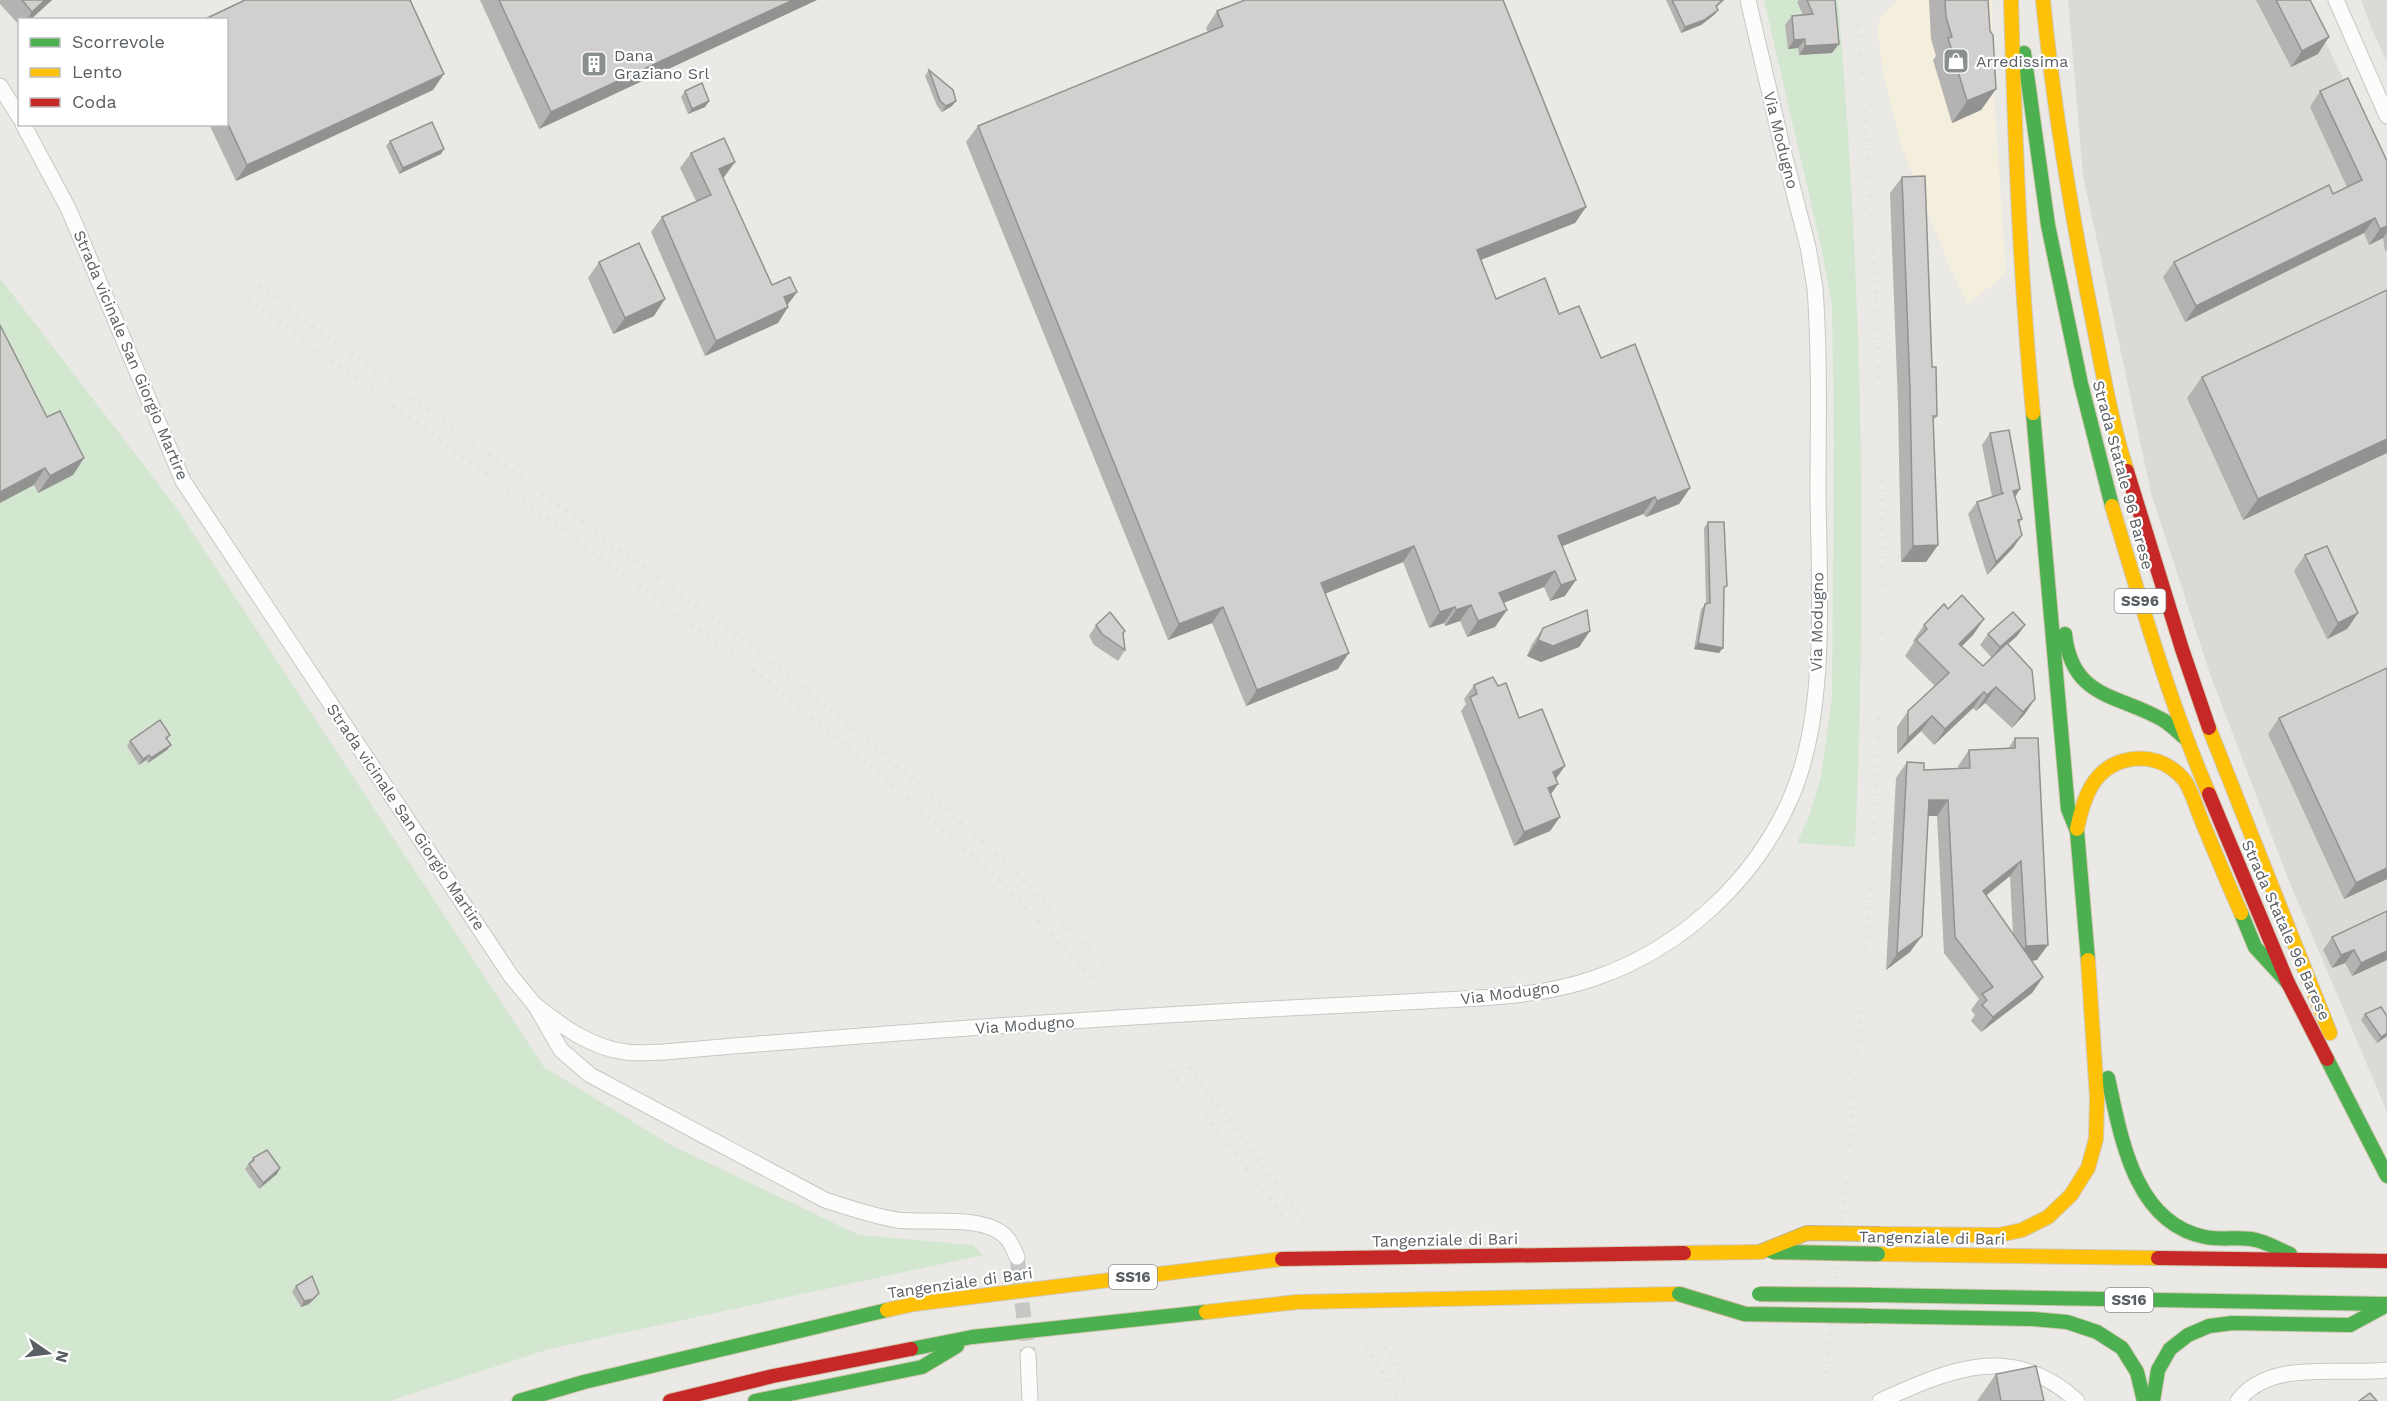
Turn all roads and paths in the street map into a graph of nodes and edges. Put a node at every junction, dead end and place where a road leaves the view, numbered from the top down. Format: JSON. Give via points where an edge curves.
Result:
{"nodes":[{"id":1,"x":1748,"y":0,"type":"edge"},
{"id":2,"x":2011,"y":0,"type":"edge"},
{"id":3,"x":2018,"y":0,"type":"edge"},
{"id":4,"x":2043,"y":0,"type":"edge"},
{"id":5,"x":2055,"y":0,"type":"edge"},
{"id":6,"x":2336,"y":0,"type":"edge"},
{"id":7,"x":2051,"y":79,"type":"junction"},
{"id":8,"x":0,"y":86,"type":"edge"},
{"id":9,"x":18,"y":115,"type":"edge"},
{"id":10,"x":2387,"y":116,"type":"edge"},
{"id":11,"x":24,"y":126,"type":"edge"},
{"id":12,"x":2046,"y":571,"type":"junction"},
{"id":13,"x":2185,"y":738,"type":"junction"},
{"id":14,"x":2077,"y":831,"type":"junction"},
{"id":15,"x":2288,"y":983,"type":"junction"},
{"id":16,"x":535,"y":1005,"type":"junction"},
{"id":17,"x":2093,"y":1012,"type":"junction"},
{"id":18,"x":2384,"y":1171,"type":"edge"},
{"id":19,"x":1760,"y":1252,"type":"junction"},
{"id":20,"x":1017,"y":1257,"type":"tunnel mouth"},
{"id":21,"x":2305,"y":1260,"type":"junction"},
{"id":22,"x":2387,"y":1262,"type":"edge"},
{"id":23,"x":1679,"y":1294,"type":"junction"},
{"id":24,"x":1724,"y":1294,"type":"dead end"},
{"id":25,"x":1747,"y":1294,"type":"dead end"},
{"id":26,"x":2387,"y":1305,"type":"edge"},
{"id":27,"x":972,"y":1337,"type":"junction"},
{"id":28,"x":1028,"y":1356,"type":"tunnel mouth"},
{"id":29,"x":2387,"y":1370,"type":"edge"},
{"id":30,"x":519,"y":1401,"type":"edge"},
{"id":31,"x":670,"y":1401,"type":"edge"},
{"id":32,"x":755,"y":1401,"type":"edge"},
{"id":33,"x":1030,"y":1401,"type":"edge"},
{"id":34,"x":1880,"y":1401,"type":"edge"},
{"id":35,"x":2077,"y":1401,"type":"edge"},
{"id":36,"x":2144,"y":1401,"type":"edge"},
{"id":37,"x":2153,"y":1401,"type":"edge"},
{"id":38,"x":2238,"y":1401,"type":"edge"}],
"edges":[{"from":1,"to":16,"type":"street","name":"Via Modugno","via":[[1815,288],[1819,587],[1816,671],[1810,737],[1791,798],[1759,855],[1739,881],[1702,916],[1649,954],[1594,978],[1558,989],[1458,1000],[1194,1013],[664,1052],[626,1052],[589,1042]]},
{"from":2,"to":12,"type":"main road","via":[[2026,339]]},
{"from":3,"to":13,"type":"main road","name":"Strada Statale 96 Barese","number":"SS96","via":[[2046,213],[2080,384],[2116,521]]},
{"from":4,"to":7,"type":"main road","name":"Strada Statale 96 Barese","number":"SS96"},
{"from":5,"to":7,"type":"main road"},
{"from":6,"to":10,"type":"street"},
{"from":7,"to":18,"type":"main road","name":"Strada Statale 96 Barese","number":"SS96","via":[[2067,190],[2099,352],[2142,519],[2215,745]]},
{"from":8,"to":9,"type":"street"},
{"from":11,"to":16,"type":"street","name":"Strada vicinale San Giorgio Martire","via":[[69,210],[183,481],[511,976]]},
{"from":12,"to":13,"type":"main road","via":[[2065,634],[2068,660],[2079,675],[2110,698],[2165,721]]},
{"from":12,"to":14,"type":"main road","via":[[2068,809]]},
{"from":13,"to":15,"type":"main road","name":"Strada Statale 96 Barese","number":"SS96"},
{"from":14,"to":15,"type":"main road","via":[[2083,801],[2095,779],[2112,764],[2133,758],[2154,760],[2172,768],[2186,783],[2255,947]]},
{"from":14,"to":17,"type":"main road"},
{"from":15,"to":18,"type":"main road","name":"Strada Statale 96 Barese","number":"SS96"},
{"from":16,"to":20,"type":"street","name":"Strada vicinale San Giorgio Martire","via":[[561,1050],[590,1075],[825,1200],[898,1220],[990,1227],[1005,1235]]},
{"from":17,"to":19,"type":"main road","bridge":true,"via":[[2096,1139],[2088,1168],[2071,1195],[2048,1216],[2022,1230],[1999,1235],[1807,1233]]},
{"from":17,"to":21,"type":"main road","via":[[2120,1132],[2140,1186],[2153,1208],[2176,1228],[2202,1237],[2254,1239]]},
{"from":19,"to":21,"type":"main road","name":"Tangenziale di Bari","number":"SS16","bridge":true},
{"from":19,"to":30,"type":"main road","name":"Tangenziale di Bari","number":"SS16","via":[[1266,1261],[914,1304]]},
{"from":21,"to":22,"type":"main road","name":"Tangenziale di Bari","number":"SS16"},
{"from":23,"to":24,"type":"main road","bridge":true},
{"from":23,"to":27,"type":"main road","via":[[1297,1302]]},
{"from":23,"to":36,"type":"main road","bridge":true,"via":[[1745,1314],[2067,1322],[2097,1332],[2122,1348],[2138,1372]]},
{"from":25,"to":26,"type":"main road","number":"SS16","bridge":true},
{"from":26,"to":37,"type":"main road","via":[[2350,1325],[2230,1323],[2203,1327],[2170,1347],[2159,1365]]},
{"from":27,"to":31,"type":"main road","via":[[773,1376]]},
{"from":27,"to":32,"type":"main road","via":[[922,1367]]},
{"from":28,"to":33,"type":"street"},
{"from":29,"to":38,"type":"street","via":[[2300,1372],[2266,1379],[2247,1389]]},
{"from":34,"to":35,"type":"street","via":[[1933,1377],[1964,1368],[1995,1366],[2047,1379]]}]}
